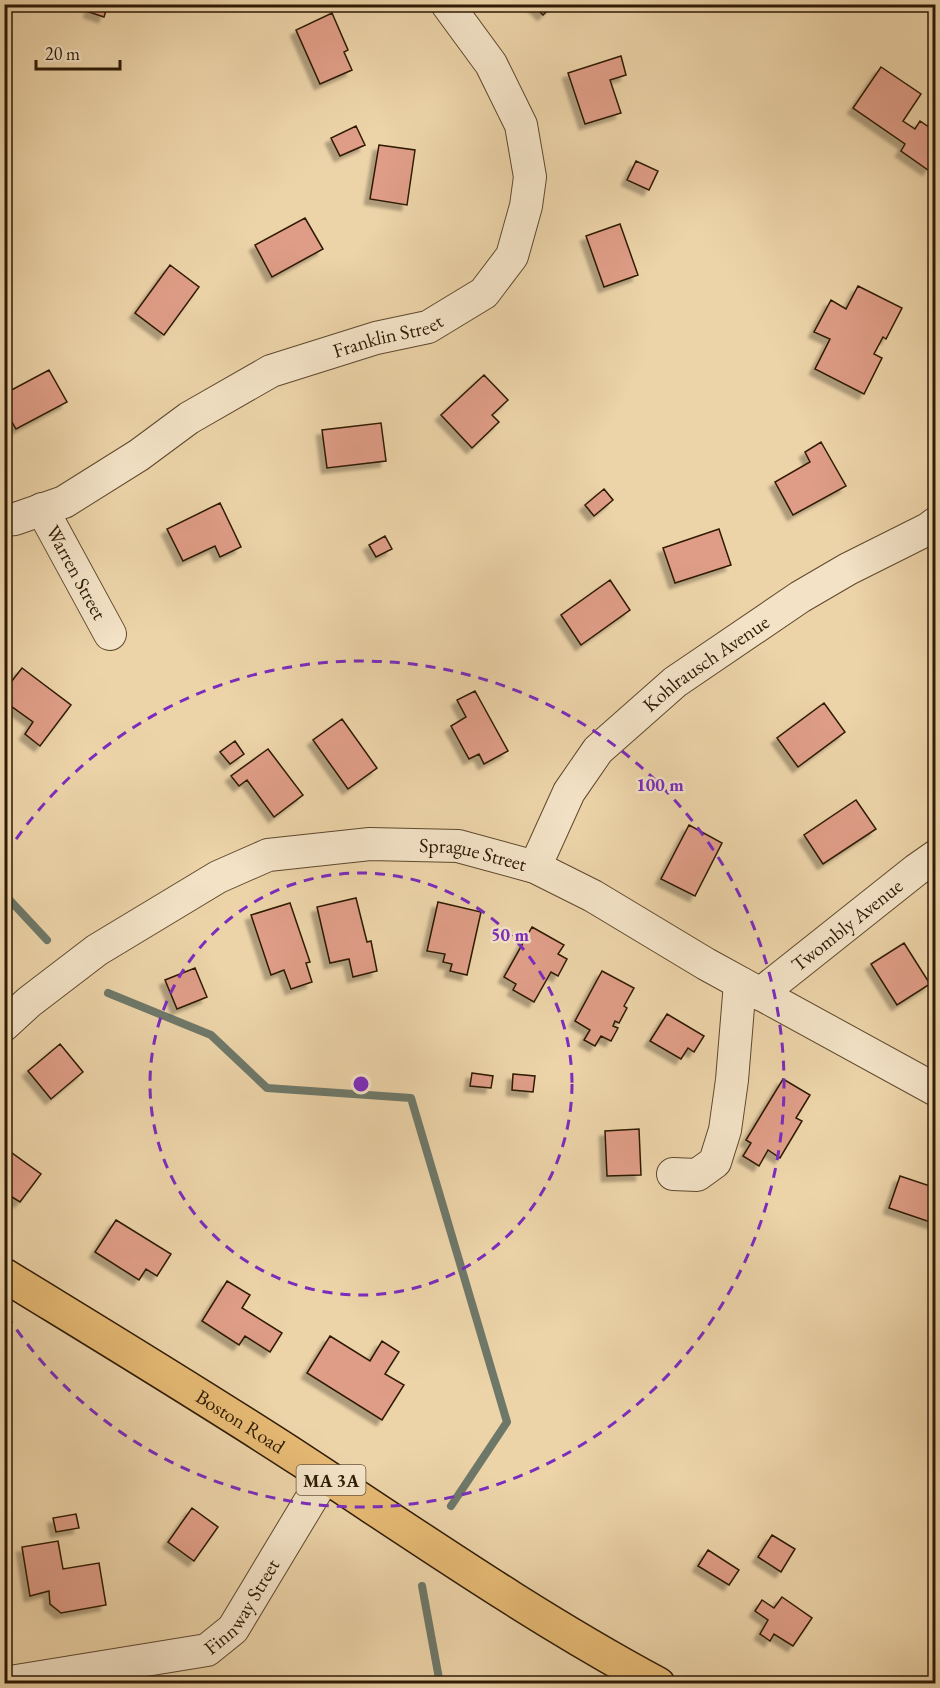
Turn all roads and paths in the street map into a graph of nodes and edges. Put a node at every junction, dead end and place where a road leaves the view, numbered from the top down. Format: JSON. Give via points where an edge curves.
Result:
{"nodes":[{"id":1,"x":447,"y":4,"type":"edge"},
{"id":2,"x":42,"y":509,"type":"junction"},
{"id":3,"x":4,"y":520,"type":"edge"},
{"id":4,"x":936,"y":523,"type":"edge"},
{"id":5,"x":110,"y":634,"type":"dead end"},
{"id":6,"x":936,"y":856,"type":"edge"},
{"id":7,"x":535,"y":867,"type":"junction"},
{"id":8,"x":750,"y":988,"type":"junction"},
{"id":9,"x":4,"y":1025,"type":"edge"},
{"id":10,"x":936,"y":1090,"type":"edge"},
{"id":11,"x":674,"y":1174,"type":"dead end"},
{"id":12,"x":4,"y":1275,"type":"edge"},
{"id":13,"x":325,"y":1476,"type":"junction"},
{"id":14,"x":4,"y":1683,"type":"edge"},
{"id":15,"x":657,"y":1683,"type":"edge"}],
"edges":[{"from":1,"to":2,"type":"street","name":"Franklin Street","via":[[491,64],[521,125],[530,177],[512,256],[484,293],[428,327],[376,338],[271,371],[189,418],[64,502]]},
{"from":2,"to":3,"type":"street","name":"Franklin Street"},
{"from":2,"to":5,"type":"street","name":"Warren Street"},
{"from":4,"to":7,"type":"street","name":"Kohlrausch Avenue","via":[[800,597],[675,682],[598,750],[570,792]]},
{"from":6,"to":8,"type":"street","name":"Twombly Avenue"},
{"from":7,"to":8,"type":"street","name":"Sprague Street","via":[[593,896]]},
{"from":7,"to":9,"type":"street","name":"Sprague Street","via":[[458,846],[370,844],[268,855],[218,877],[97,950]]},
{"from":8,"to":10,"type":"street","name":"Sprague Street"},
{"from":8,"to":11,"type":"street","via":[[716,1162],[697,1175]]},
{"from":12,"to":13,"type":"main road","name":"Boston Road","number":"MA 3A"},
{"from":13,"to":14,"type":"street","name":"Finnway Street","via":[[233,1629],[207,1650]]},
{"from":13,"to":15,"type":"main road","name":"Boston Road","number":"MA 3A","via":[[506,1593]]}]}
